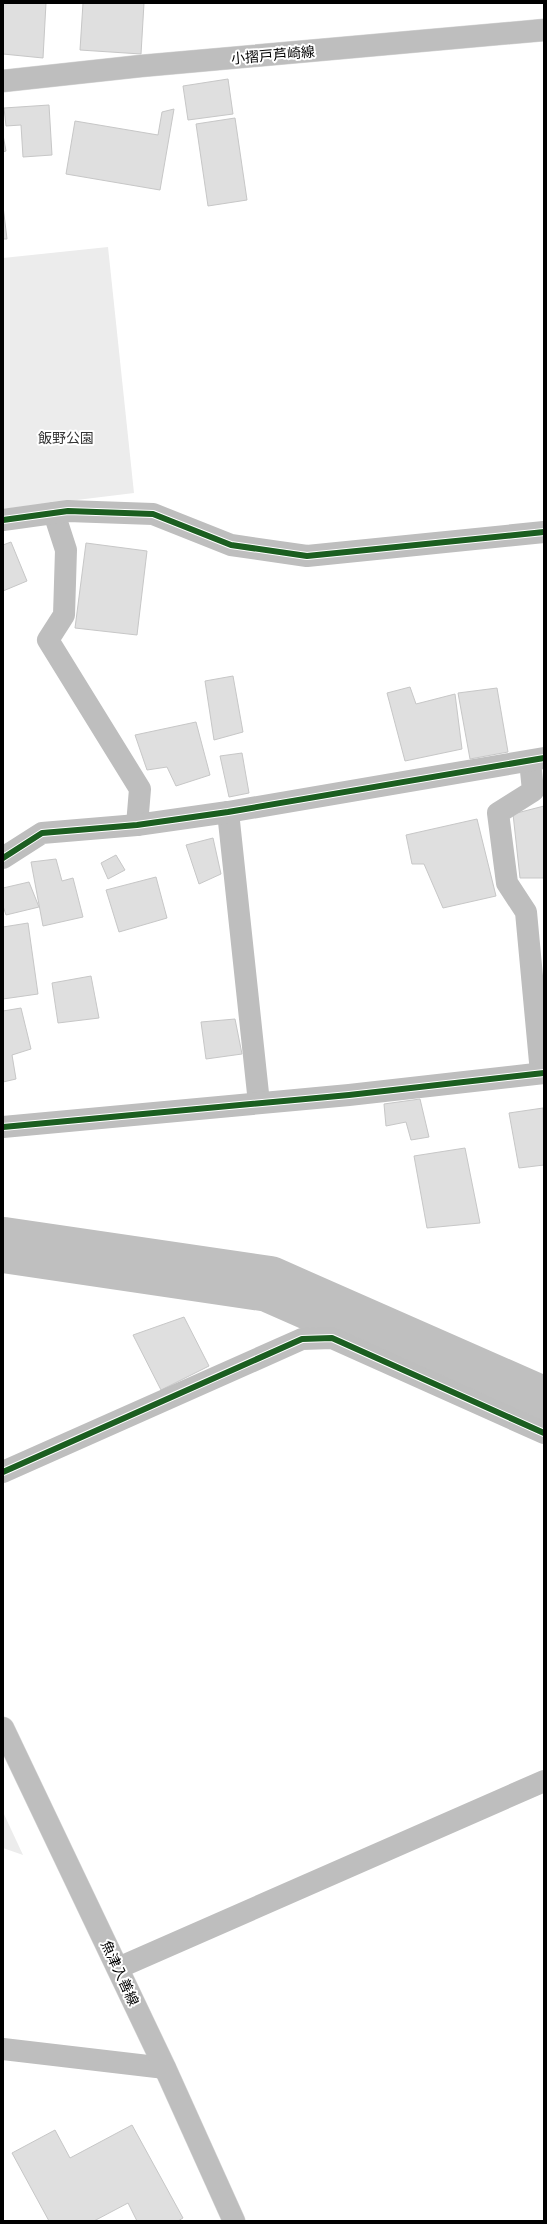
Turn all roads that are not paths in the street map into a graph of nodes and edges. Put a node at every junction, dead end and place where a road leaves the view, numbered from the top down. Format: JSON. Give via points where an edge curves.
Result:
{"nodes":[{"id":1,"x":544,"y":30,"type":"edge"},
{"id":2,"x":3,"y":81,"type":"edge"},
{"id":3,"x":54,"y":513,"type":"junction"},
{"id":4,"x":3,"y":520,"type":"edge"},
{"id":5,"x":544,"y":532,"type":"edge"},
{"id":6,"x":537,"y":759,"type":"edge"},
{"id":7,"x":228,"y":812,"type":"junction"},
{"id":8,"x":137,"y":825,"type":"junction"},
{"id":9,"x":3,"y":858,"type":"edge"},
{"id":10,"x":542,"y":1073,"type":"edge"},
{"id":11,"x":259,"y":1103,"type":"junction"},
{"id":12,"x":3,"y":1127,"type":"edge"},
{"id":13,"x":544,"y":1433,"type":"edge"},
{"id":14,"x":3,"y":1472,"type":"edge"},
{"id":15,"x":3,"y":1728,"type":"edge"},
{"id":16,"x":544,"y":1780,"type":"edge"},
{"id":17,"x":118,"y":1968,"type":"junction"},
{"id":18,"x":3,"y":2049,"type":"edge"},
{"id":19,"x":165,"y":2068,"type":"junction"},
{"id":20,"x":234,"y":2221,"type":"edge"}],
"edges":[{"from":1,"to":2,"type":"street","name":"小摺戸芦崎線"},
{"from":3,"to":4,"type":"street"},
{"from":3,"to":5,"type":"street","via":[[153,514],[230,545],[307,556]]},
{"from":3,"to":8,"type":"street","via":[[66,550],[64,615],[48,640],[140,789]]},
{"from":6,"to":7,"type":"street"},
{"from":6,"to":10,"type":"street","via":[[533,791],[498,813],[507,883],[526,912]]},
{"from":7,"to":8,"type":"street"},
{"from":7,"to":11,"type":"street"},
{"from":8,"to":9,"type":"street","via":[[42,833]]},
{"from":10,"to":11,"type":"street"},
{"from":11,"to":12,"type":"street"},
{"from":13,"to":14,"type":"street","via":[[332,1338],[302,1339]]},
{"from":15,"to":17,"type":"street","name":"魚津入善線"},
{"from":16,"to":17,"type":"street"},
{"from":17,"to":19,"type":"street","name":"魚津入善線"},
{"from":18,"to":19,"type":"street"},
{"from":19,"to":20,"type":"street","name":"魚津入善線"}]}
